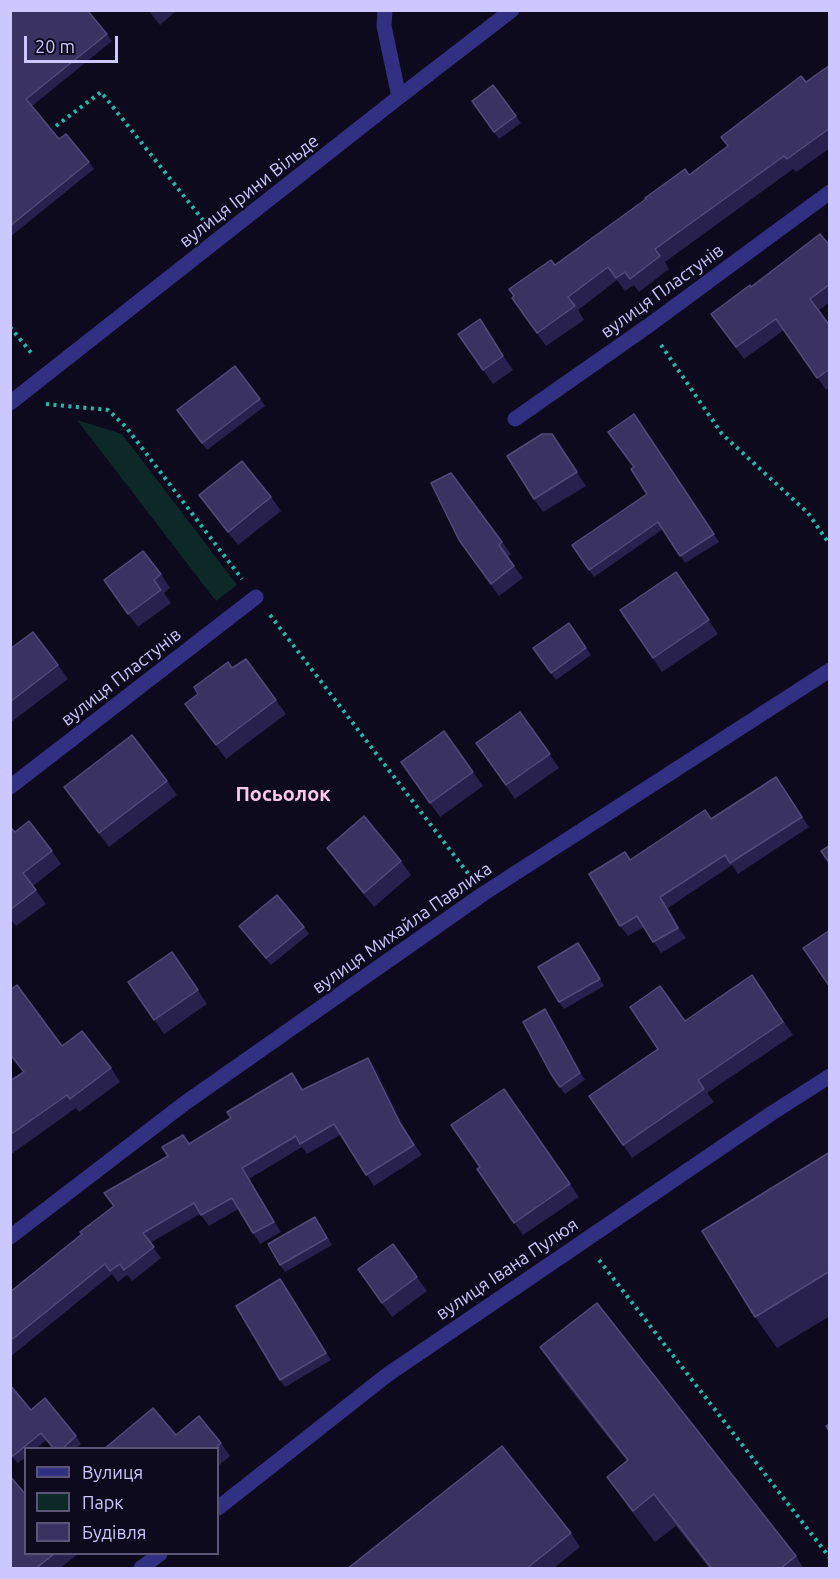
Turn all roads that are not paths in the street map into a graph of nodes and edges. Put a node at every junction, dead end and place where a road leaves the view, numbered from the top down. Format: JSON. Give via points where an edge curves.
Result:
{"nodes":[{"id":1,"x":385,"y":10,"type":"edge"},
{"id":2,"x":512,"y":10,"type":"edge"},
{"id":3,"x":399,"y":97,"type":"junction"},
{"id":4,"x":830,"y":192,"type":"edge"},
{"id":5,"x":10,"y":403,"type":"edge"},
{"id":6,"x":514,"y":419,"type":"dead end"},
{"id":7,"x":256,"y":597,"type":"dead end"},
{"id":8,"x":830,"y":670,"type":"edge"},
{"id":9,"x":10,"y":788,"type":"edge"},
{"id":10,"x":830,"y":1076,"type":"edge"},
{"id":11,"x":10,"y":1237,"type":"edge"},
{"id":12,"x":219,"y":1507,"type":"edge"},
{"id":13,"x":159,"y":1555,"type":"edge"},
{"id":14,"x":141,"y":1569,"type":"edge"}],
"edges":[{"from":1,"to":3,"type":"street","via":[[384,26]]},
{"from":2,"to":3,"type":"street","name":"вулиця Ірини Вільде"},
{"from":3,"to":5,"type":"street","name":"вулиця Ірини Вільде"},
{"from":4,"to":6,"type":"street","name":"вулиця Пластунів"},
{"from":7,"to":9,"type":"street","name":"вулиця Пластунів"},
{"from":8,"to":11,"type":"street","name":"вулиця Михайла Павлика","via":[[483,894],[185,1102]]},
{"from":10,"to":12,"type":"street","name":"вулиця Івана Пулюя","via":[[387,1375]]},
{"from":13,"to":14,"type":"street"}]}
